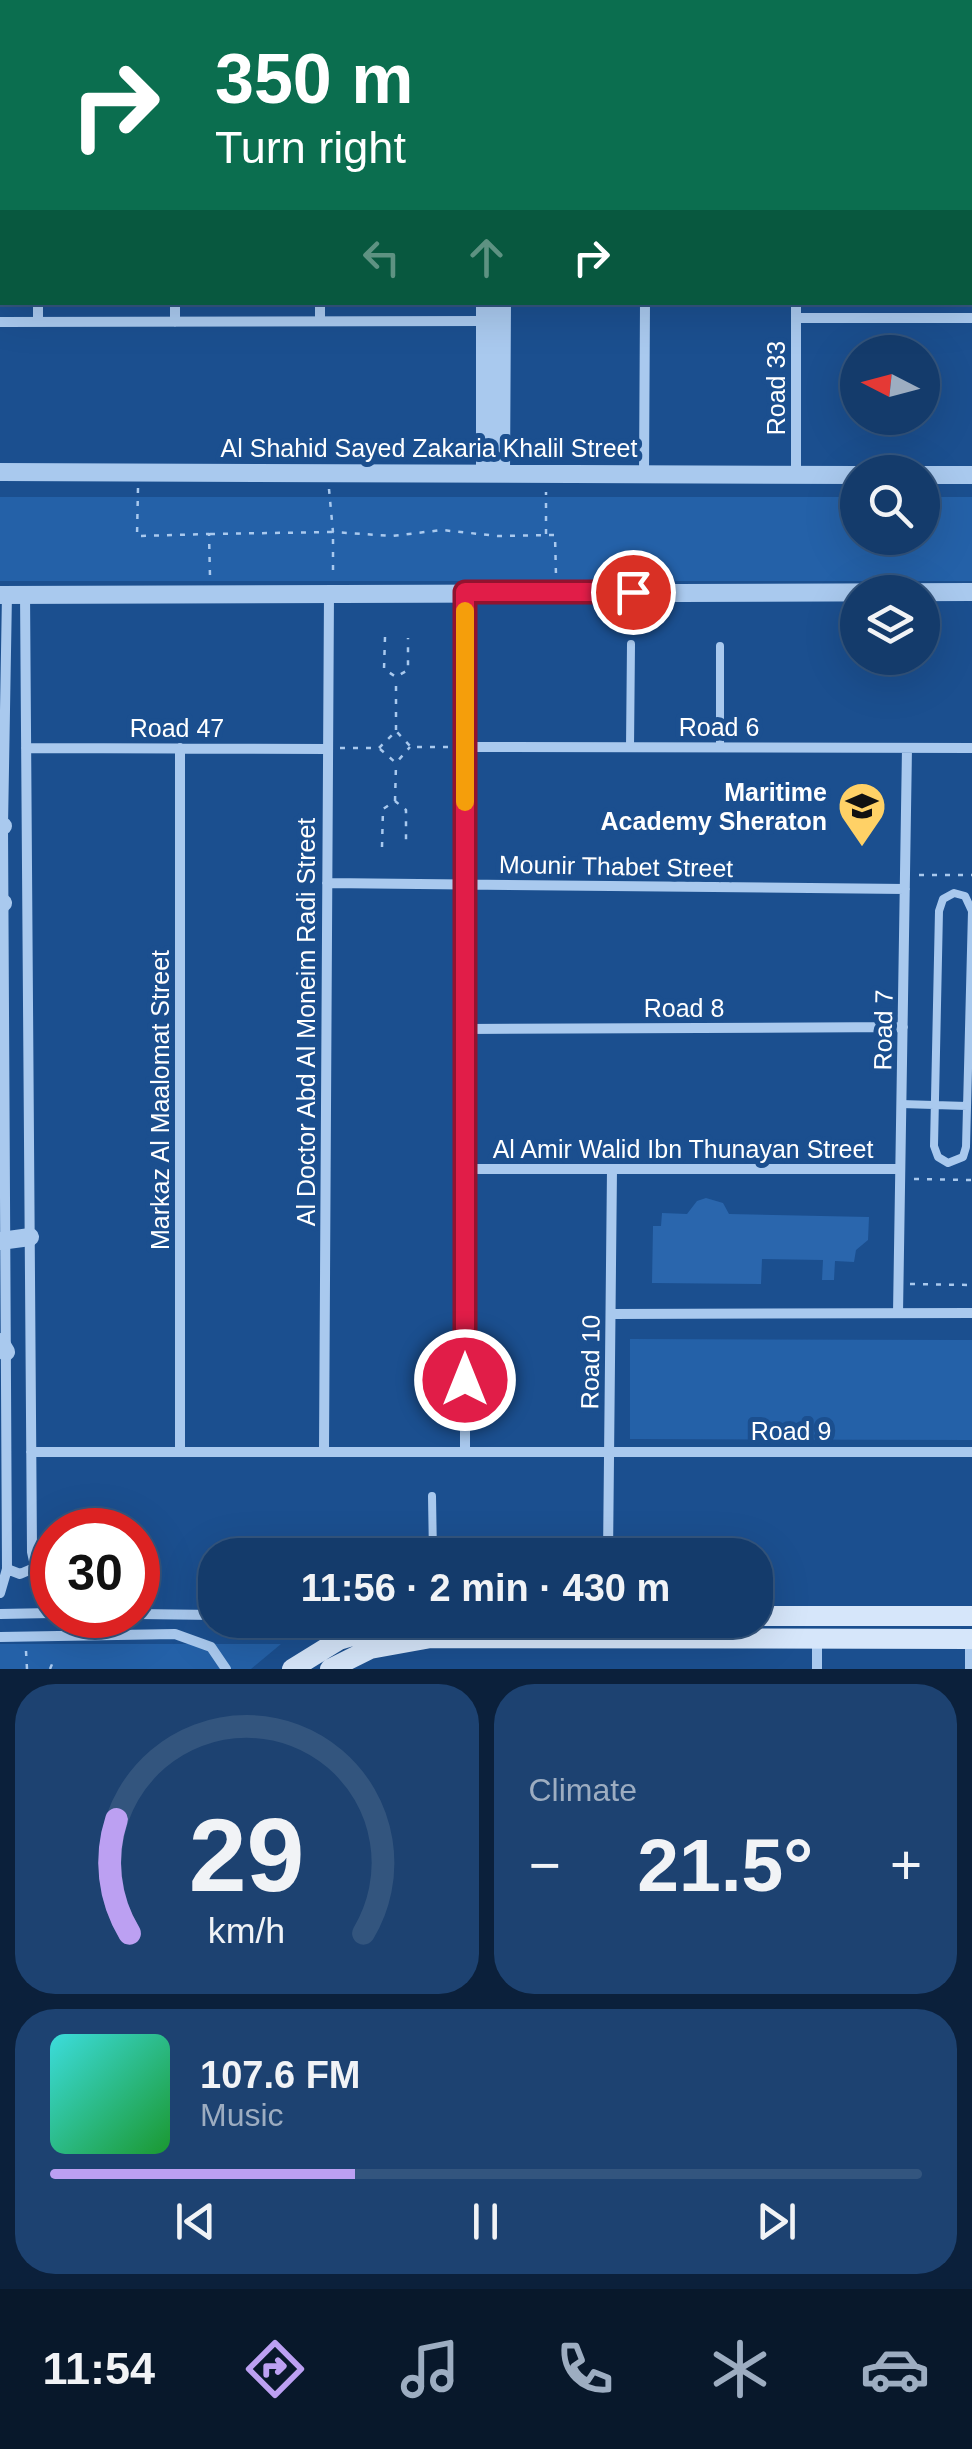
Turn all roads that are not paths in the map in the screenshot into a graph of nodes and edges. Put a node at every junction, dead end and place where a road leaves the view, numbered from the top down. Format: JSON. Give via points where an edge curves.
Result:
{"nodes":[{"id":1,"x":38,"y":305,"type":"edge"},
{"id":2,"x":175,"y":305,"type":"edge"},
{"id":3,"x":320,"y":305,"type":"edge"},
{"id":4,"x":645,"y":305,"type":"edge"},
{"id":5,"x":796,"y":305,"type":"edge"},
{"id":6,"x":494,"y":312,"type":"edge"},
{"id":7,"x":796,"y":318,"type":"junction"},
{"id":8,"x":972,"y":318,"type":"edge"},
{"id":9,"x":0,"y":322,"type":"edge"},
{"id":10,"x":38,"y":322,"type":"junction"},
{"id":11,"x":175,"y":322,"type":"junction"},
{"id":12,"x":320,"y":322,"type":"junction"},
{"id":13,"x":0,"y":472,"type":"edge"},
{"id":14,"x":493,"y":473,"type":"junction"},
{"id":15,"x":644,"y":474,"type":"junction"},
{"id":16,"x":796,"y":474,"type":"junction"},
{"id":17,"x":840,"y":474,"type":"edge"},
{"id":18,"x":940,"y":475,"type":"edge"},
{"id":19,"x":972,"y":475,"type":"edge"},
{"id":20,"x":331,"y":592,"type":"junction"},
{"id":21,"x":465,"y":592,"type":"junction"},
{"id":22,"x":972,"y":592,"type":"edge"},
{"id":23,"x":11,"y":594,"type":"edge"},
{"id":24,"x":630,"y":644,"type":"dead end"},
{"id":25,"x":720,"y":646,"type":"dead end"},
{"id":26,"x":465,"y":747,"type":"junction"},
{"id":27,"x":630,"y":747,"type":"junction"},
{"id":28,"x":26,"y":748,"type":"junction"},
{"id":29,"x":180,"y":748,"type":"junction"},
{"id":30,"x":328,"y":748,"type":"junction"},
{"id":31,"x":720,"y":748,"type":"junction"},
{"id":32,"x":907,"y":748,"type":"junction"},
{"id":33,"x":972,"y":748,"type":"edge"},
{"id":34,"x":1,"y":826,"type":"edge"},
{"id":35,"x":327,"y":883,"type":"junction"},
{"id":36,"x":465,"y":884,"type":"junction"},
{"id":37,"x":905,"y":889,"type":"junction"},
{"id":38,"x":2,"y":902,"type":"edge"},
{"id":39,"x":26,"y":904,"type":"junction"},
{"id":40,"x":2,"y":948,"type":"edge"},
{"id":41,"x":26,"y":950,"type":"junction"},
{"id":42,"x":903,"y":1027,"type":"junction"},
{"id":43,"x":465,"y":1029,"type":"junction"},
{"id":44,"x":901,"y":1104,"type":"junction"},
{"id":45,"x":935,"y":1105,"type":"junction"},
{"id":46,"x":967,"y":1106,"type":"junction"},
{"id":47,"x":465,"y":1169,"type":"junction"},
{"id":48,"x":612,"y":1169,"type":"junction"},
{"id":49,"x":900,"y":1174,"type":"junction"},
{"id":50,"x":30,"y":1237,"type":"junction"},
{"id":51,"x":3,"y":1241,"type":"edge"},
{"id":52,"x":972,"y":1313,"type":"edge"},
{"id":53,"x":610,"y":1314,"type":"junction"},
{"id":54,"x":898,"y":1314,"type":"junction"},
{"id":55,"x":3,"y":1347,"type":"edge"},
{"id":56,"x":609,"y":1450,"type":"junction"},
{"id":57,"x":324,"y":1451,"type":"junction"},
{"id":58,"x":466,"y":1451,"type":"junction"},
{"id":59,"x":31,"y":1452,"type":"junction"},
{"id":60,"x":180,"y":1452,"type":"junction"},
{"id":61,"x":972,"y":1452,"type":"edge"},
{"id":62,"x":432,"y":1496,"type":"dead end"},
{"id":63,"x":32,"y":1508,"type":"edge"},
{"id":64,"x":433,"y":1538,"type":"edge"},
{"id":65,"x":608,"y":1538,"type":"edge"},
{"id":66,"x":7,"y":1569,"type":"junction"},
{"id":67,"x":30,"y":1570,"type":"edge"},
{"id":68,"x":0,"y":1593,"type":"edge"},
{"id":69,"x":30,"y":1612,"type":"edge"},
{"id":70,"x":0,"y":1614,"type":"edge"},
{"id":71,"x":160,"y":1614,"type":"edge"},
{"id":72,"x":198,"y":1615,"type":"edge"},
{"id":73,"x":773,"y":1616,"type":"edge"},
{"id":74,"x":972,"y":1616,"type":"edge"},
{"id":75,"x":0,"y":1637,"type":"edge"},
{"id":76,"x":345,"y":1638,"type":"edge"},
{"id":77,"x":817,"y":1639,"type":"junction"},
{"id":78,"x":971,"y":1639,"type":"edge"},
{"id":79,"x":226,"y":1669,"type":"edge"},
{"id":80,"x":292,"y":1669,"type":"edge"},
{"id":81,"x":330,"y":1669,"type":"edge"},
{"id":82,"x":816,"y":1669,"type":"edge"},
{"id":83,"x":970,"y":1669,"type":"edge"}],
"edges":[{"from":1,"to":10,"type":"street"},
{"from":2,"to":11,"type":"street"},
{"from":3,"to":12,"type":"street"},
{"from":4,"to":15,"type":"street"},
{"from":5,"to":7,"type":"street","name":"Road 33"},
{"from":6,"to":12,"type":"street"},
{"from":6,"to":14,"type":"street"},
{"from":7,"to":8,"type":"street"},
{"from":7,"to":16,"type":"street","name":"Road 33"},
{"from":9,"to":10,"type":"street"},
{"from":10,"to":11,"type":"street"},
{"from":11,"to":12,"type":"street"},
{"from":13,"to":14,"type":"street","name":"Al Shahid Sayed Zakaria Khalil Street"},
{"from":14,"to":15,"type":"street","name":"Al Shahid Sayed Zakaria Khalil Street"},
{"from":15,"to":16,"type":"street","name":"Al Shahid Sayed Zakaria Khalil Street"},
{"from":16,"to":17,"type":"street","name":"Al Shahid Sayed Zakaria Khalil Street"},
{"from":18,"to":19,"type":"street"},
{"from":20,"to":21,"type":"street"},
{"from":20,"to":23,"type":"street"},
{"from":20,"to":30,"type":"street","name":"Al Doctor Abd Al Moneim Radi Street"},
{"from":21,"to":22,"type":"street"},
{"from":21,"to":26,"type":"street"},
{"from":23,"to":28,"type":"street"},
{"from":23,"to":34,"type":"street"},
{"from":24,"to":27,"type":"lane"},
{"from":25,"to":31,"type":"lane"},
{"from":26,"to":27,"type":"street","name":"Road 6"},
{"from":26,"to":36,"type":"street"},
{"from":27,"to":31,"type":"street","name":"Road 6"},
{"from":28,"to":29,"type":"street","name":"Road 47"},
{"from":28,"to":39,"type":"street"},
{"from":29,"to":30,"type":"street","name":"Road 47"},
{"from":29,"to":60,"type":"street","name":"Markaz Al Maalomat Street"},
{"from":30,"to":35,"type":"street","name":"Al Doctor Abd Al Moneim Radi Street"},
{"from":31,"to":32,"type":"street","name":"Road 6"},
{"from":32,"to":33,"type":"street","name":"Road 6"},
{"from":32,"to":37,"type":"street","name":"Road 7"},
{"from":34,"to":38,"type":"street"},
{"from":35,"to":36,"type":"street","name":"Mounir Thabet Street"},
{"from":35,"to":57,"type":"street","name":"Al Doctor Abd Al Moneim Radi Street"},
{"from":36,"to":37,"type":"street","name":"Mounir Thabet Street"},
{"from":36,"to":43,"type":"street"},
{"from":37,"to":42,"type":"street","name":"Road 7"},
{"from":38,"to":39,"type":"street"},
{"from":38,"to":40,"type":"street"},
{"from":39,"to":41,"type":"street"},
{"from":40,"to":41,"type":"street"},
{"from":40,"to":51,"type":"street"},
{"from":41,"to":50,"type":"street"},
{"from":42,"to":43,"type":"street","name":"Road 8"},
{"from":42,"to":44,"type":"street","name":"Road 7"},
{"from":43,"to":47,"type":"street"},
{"from":44,"to":45,"type":"lane"},
{"from":44,"to":49,"type":"street","name":"Road 7"},
{"from":45,"to":46,"type":"lane"},
{"from":45,"to":46,"type":"lane","via":[[935,1152],[948,1163],[965,1152]]},
{"from":45,"to":46,"type":"lane","via":[[939,911],[954,893],[969,900],[972,911]]},
{"from":47,"to":48,"type":"street","name":"Al Amir Walid Ibn Thunayan Street"},
{"from":47,"to":58,"type":"street"},
{"from":48,"to":49,"type":"street","name":"Al Amir Walid Ibn Thunayan Street"},
{"from":48,"to":53,"type":"street","name":"Road 10"},
{"from":49,"to":54,"type":"street","name":"Road 7"},
{"from":50,"to":51,"type":"street"},
{"from":50,"to":59,"type":"street"},
{"from":51,"to":55,"type":"street"},
{"from":52,"to":54,"type":"street"},
{"from":53,"to":54,"type":"street"},
{"from":53,"to":56,"type":"street","name":"Road 10"},
{"from":55,"to":66,"type":"street"},
{"from":56,"to":58,"type":"street","name":"Road 9"},
{"from":56,"to":61,"type":"street","name":"Road 9"},
{"from":56,"to":65,"type":"street","name":"Road 10"},
{"from":57,"to":58,"type":"street","name":"Road 9"},
{"from":57,"to":60,"type":"street","name":"Road 9"},
{"from":59,"to":60,"type":"street","name":"Road 9"},
{"from":59,"to":63,"type":"street"},
{"from":62,"to":64,"type":"lane"},
{"from":66,"to":67,"type":"street"},
{"from":66,"to":68,"type":"street"},
{"from":69,"to":70,"type":"street"},
{"from":71,"to":72,"type":"street"},
{"from":73,"to":74,"type":"main road"},
{"from":75,"to":79,"type":"street","via":[[189,1636],[212,1646]]},
{"from":76,"to":80,"type":"main road"},
{"from":77,"to":78,"type":"main road"},
{"from":77,"to":81,"type":"main road","via":[[431,1638],[390,1643]]},
{"from":77,"to":82,"type":"street"},
{"from":78,"to":83,"type":"street"}]}
